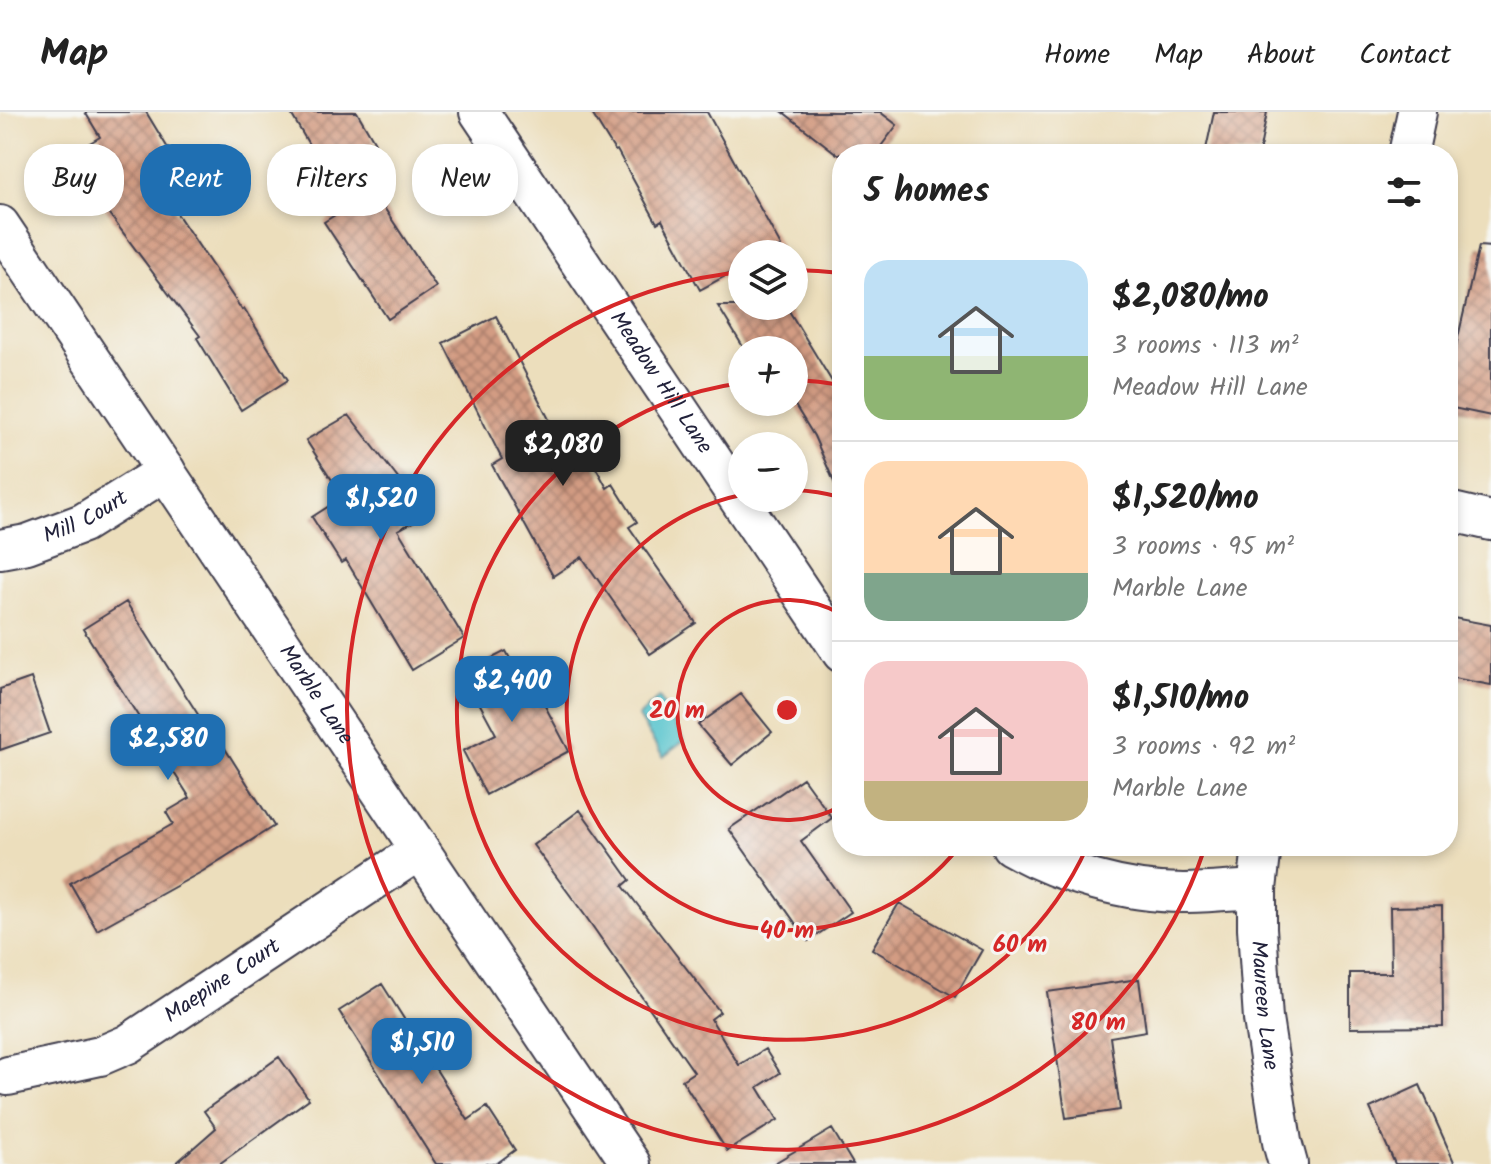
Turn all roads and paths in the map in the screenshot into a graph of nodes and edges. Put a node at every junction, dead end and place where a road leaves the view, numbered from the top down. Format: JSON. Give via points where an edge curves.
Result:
{"nodes":[{"id":1,"x":479,"y":112,"type":"edge"},
{"id":2,"x":1417,"y":112,"type":"edge"},
{"id":3,"x":1410,"y":144,"type":"edge"},
{"id":4,"x":0,"y":225,"type":"edge"},
{"id":5,"x":166,"y":471,"type":"junction"},
{"id":6,"x":1458,"y":513,"type":"edge"},
{"id":7,"x":1491,"y":521,"type":"edge"},
{"id":8,"x":0,"y":549,"type":"edge"},
{"id":9,"x":832,"y":638,"type":"edge"},
{"id":10,"x":420,"y":850,"type":"junction"},
{"id":11,"x":1029,"y":856,"type":"edge"},
{"id":12,"x":1261,"y":856,"type":"edge"},
{"id":13,"x":1257,"y":889,"type":"junction"},
{"id":14,"x":8,"y":1076,"type":"dead end"},
{"id":15,"x":631,"y":1164,"type":"edge"},
{"id":16,"x":1288,"y":1164,"type":"edge"}],
"edges":[{"from":1,"to":9,"type":"street","name":"Meadow Hill Lane"},
{"from":2,"to":3,"type":"street"},
{"from":4,"to":5,"type":"street","name":"Marble Lane"},
{"from":5,"to":8,"type":"street","name":"Mill Court","via":[[83,523]]},
{"from":5,"to":10,"type":"street","name":"Marble Lane"},
{"from":6,"to":7,"type":"street"},
{"from":10,"to":14,"type":"street","name":"Maepine Court","via":[[128,1044],[100,1056]]},
{"from":10,"to":15,"type":"street","name":"Marble Lane"},
{"from":11,"to":13,"type":"street","via":[[1089,879],[1130,887],[1181,893]]},
{"from":12,"to":13,"type":"street","name":"Maureen Lane"},
{"from":13,"to":16,"type":"street","name":"Maureen Lane","via":[[1263,1019]]}]}
